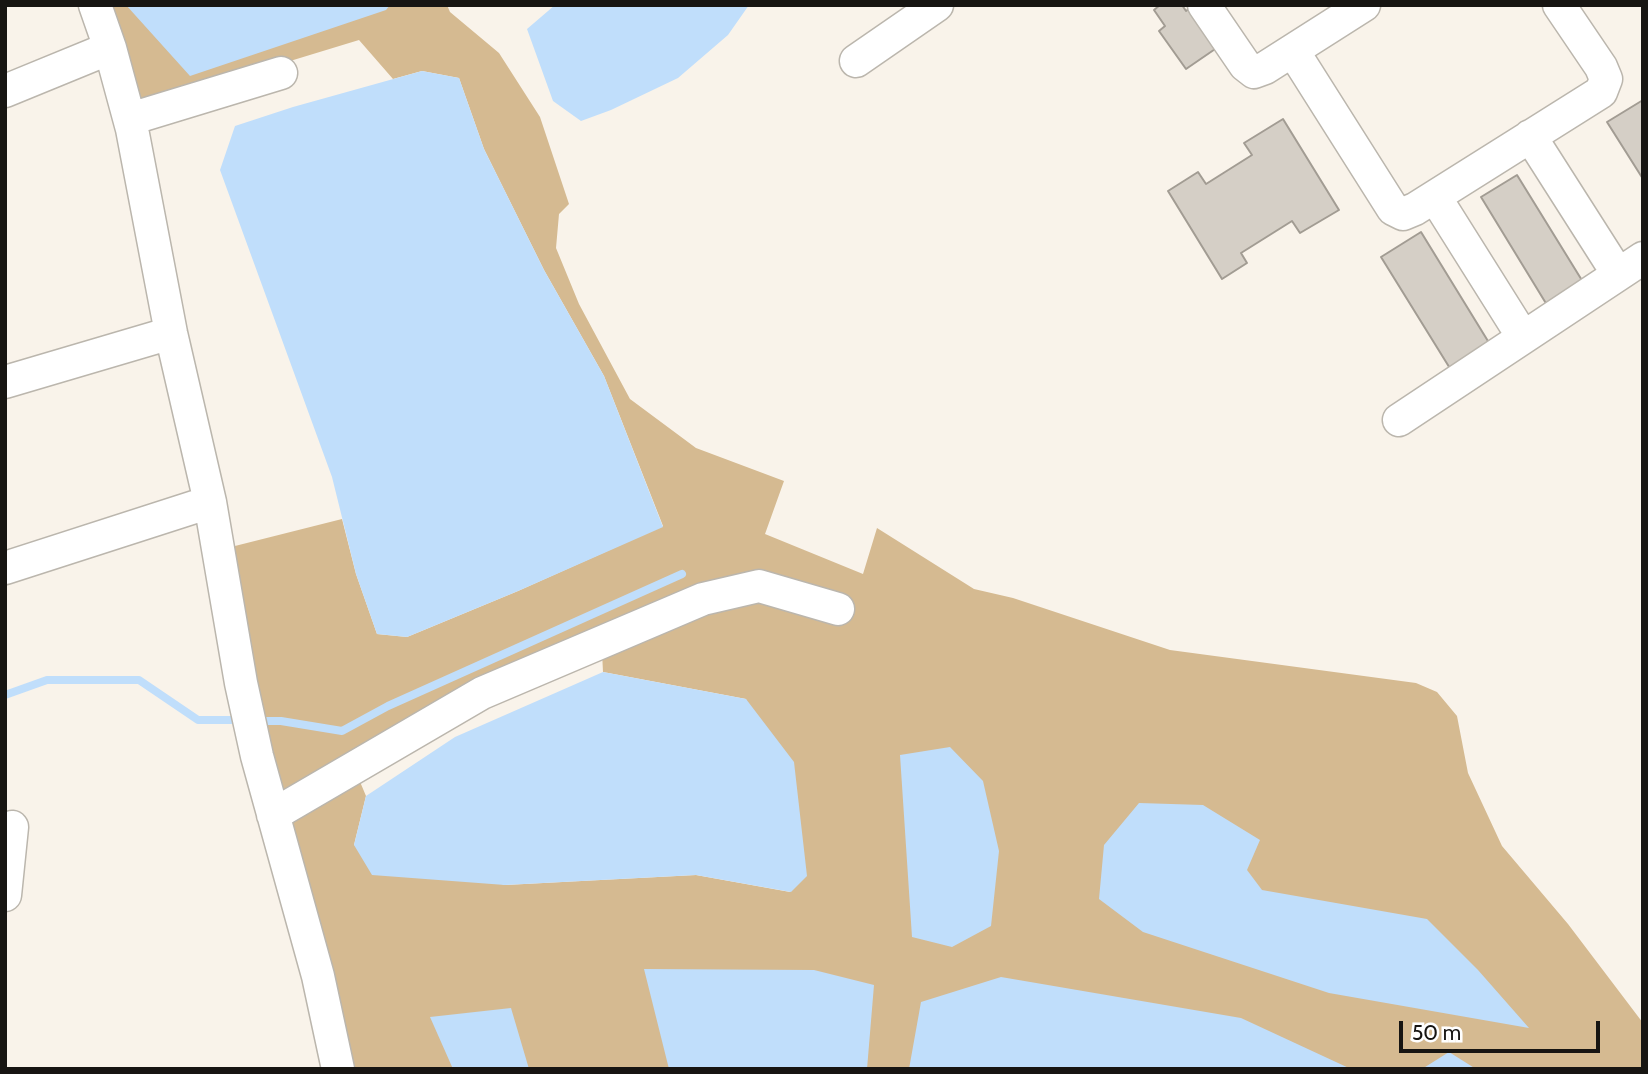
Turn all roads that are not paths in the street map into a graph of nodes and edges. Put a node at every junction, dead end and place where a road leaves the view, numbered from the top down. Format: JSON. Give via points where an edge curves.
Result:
{"nodes":[{"id":1,"x":95,"y":5,"type":"edge"},
{"id":2,"x":937,"y":5,"type":"edge"},
{"id":3,"x":1204,"y":5,"type":"edge"},
{"id":4,"x":1364,"y":5,"type":"edge"},
{"id":5,"x":1559,"y":5,"type":"edge"},
{"id":6,"x":110,"y":48,"type":"junction"},
{"id":7,"x":1293,"y":51,"type":"junction"},
{"id":8,"x":856,"y":61,"type":"dead end"},
{"id":9,"x":281,"y":73,"type":"dead end"},
{"id":10,"x":5,"y":91,"type":"edge"},
{"id":11,"x":130,"y":119,"type":"junction"},
{"id":12,"x":1530,"y":136,"type":"junction"},
{"id":13,"x":1435,"y":197,"type":"junction"},
{"id":14,"x":1630,"y":266,"type":"edge"},
{"id":15,"x":171,"y":333,"type":"junction"},
{"id":16,"x":1523,"y":337,"type":"junction"},
{"id":17,"x":5,"y":382,"type":"edge"},
{"id":18,"x":1399,"y":420,"type":"dead end"},
{"id":19,"x":209,"y":502,"type":"junction"},
{"id":20,"x":5,"y":568,"type":"edge"},
{"id":21,"x":838,"y":610,"type":"dead end"},
{"id":22,"x":273,"y":815,"type":"junction"},
{"id":23,"x":12,"y":827,"type":"dead end"},
{"id":24,"x":5,"y":895,"type":"edge"},
{"id":25,"x":338,"y":1069,"type":"edge"}],
"edges":[{"from":1,"to":6,"type":"street"},
{"from":2,"to":8,"type":"street"},
{"from":3,"to":7,"type":"street","via":[[1254,72]]},
{"from":4,"to":7,"type":"street"},
{"from":5,"to":12,"type":"street","via":[[1606,79],[1601,92]]},
{"from":6,"to":10,"type":"street"},
{"from":6,"to":11,"type":"street"},
{"from":7,"to":13,"type":"street","via":[[1392,209],[1403,214]]},
{"from":9,"to":11,"type":"street"},
{"from":11,"to":15,"type":"street"},
{"from":12,"to":13,"type":"street"},
{"from":12,"to":14,"type":"street"},
{"from":13,"to":16,"type":"street"},
{"from":14,"to":16,"type":"street"},
{"from":15,"to":17,"type":"street"},
{"from":15,"to":19,"type":"street"},
{"from":16,"to":18,"type":"street"},
{"from":19,"to":20,"type":"street"},
{"from":19,"to":22,"type":"street","via":[[241,683]]},
{"from":21,"to":22,"type":"street","via":[[760,586],[703,599],[482,693]]},
{"from":22,"to":25,"type":"street","via":[[318,976]]},
{"from":23,"to":24,"type":"street"}]}
